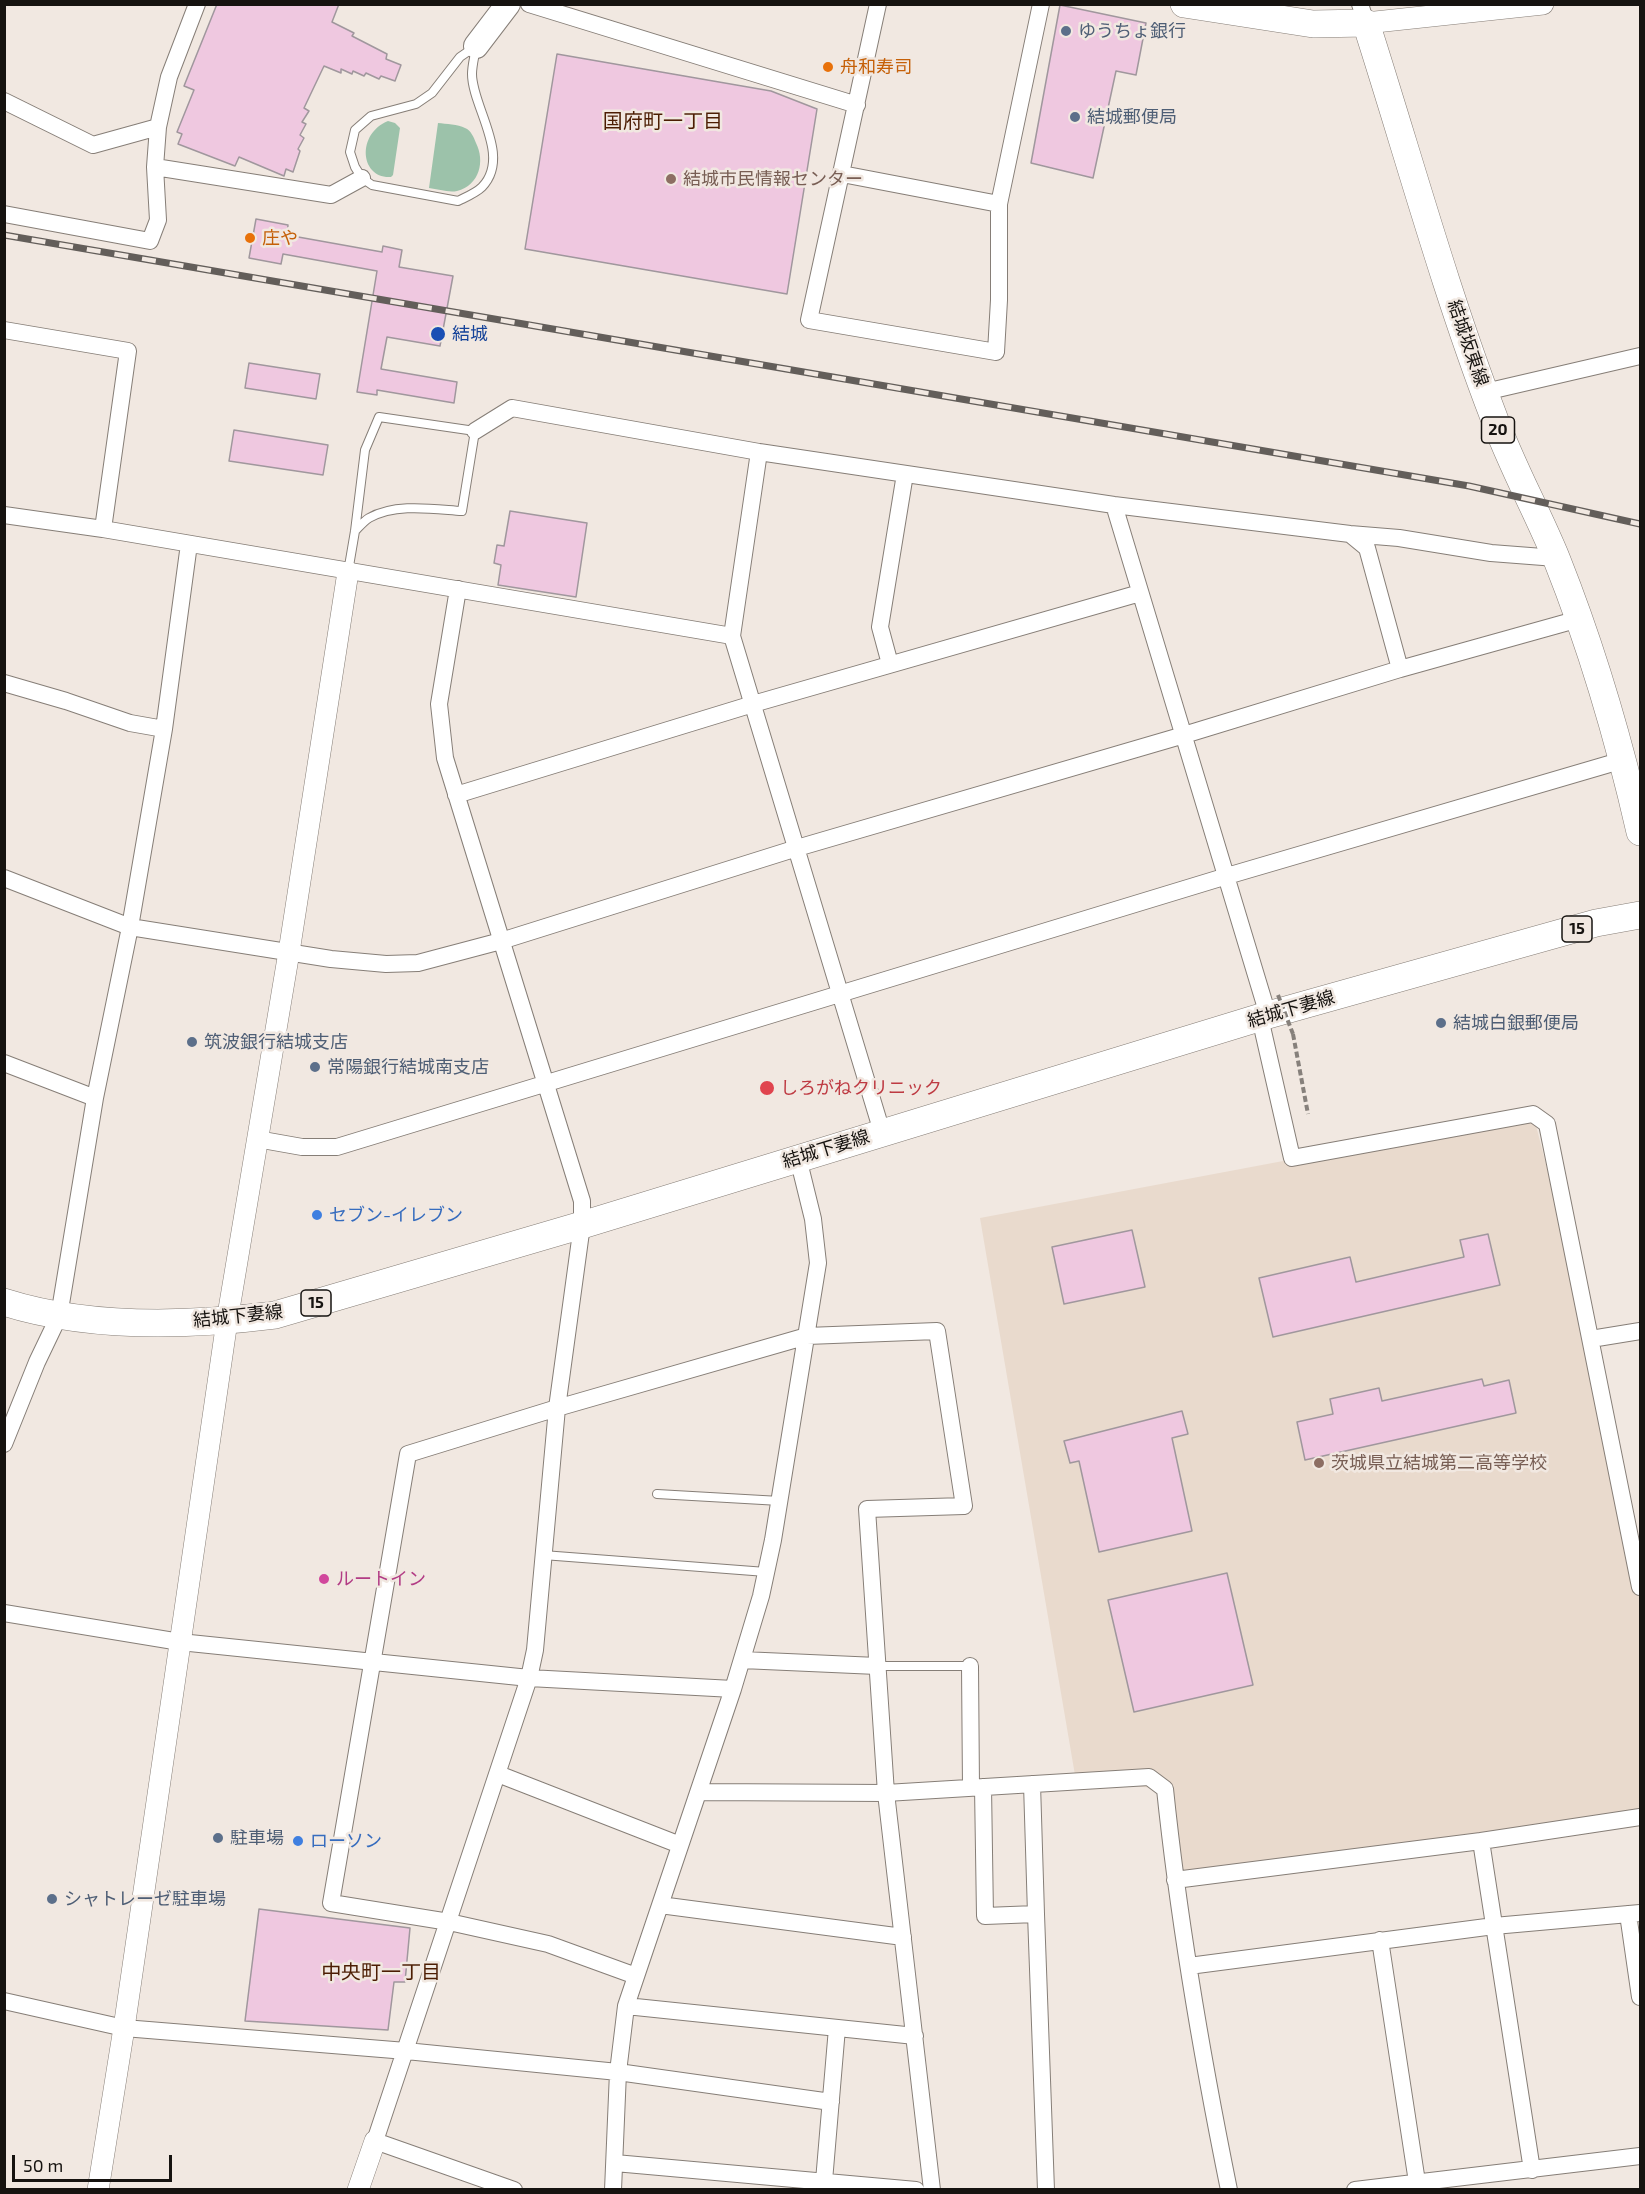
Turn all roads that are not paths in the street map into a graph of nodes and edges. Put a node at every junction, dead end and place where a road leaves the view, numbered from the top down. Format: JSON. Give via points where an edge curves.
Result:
{"nodes":[{"id":1,"x":197,"y":4,"type":"edge"},
{"id":2,"x":508,"y":4,"type":"edge"},
{"id":3,"x":529,"y":4,"type":"edge"},
{"id":4,"x":878,"y":4,"type":"edge"},
{"id":5,"x":1041,"y":4,"type":"edge"},
{"id":6,"x":1184,"y":4,"type":"edge"},
{"id":7,"x":1543,"y":4,"type":"edge"},
{"id":8,"x":1363,"y":14,"type":"edge"},
{"id":9,"x":476,"y":46,"type":"junction"},
{"id":10,"x":4,"y":101,"type":"edge"},
{"id":11,"x":857,"y":105,"type":"junction"},
{"id":12,"x":158,"y":127,"type":"junction"},
{"id":13,"x":155,"y":167,"type":"junction"},
{"id":14,"x":842,"y":174,"type":"junction"},
{"id":15,"x":362,"y":178,"type":"junction"},
{"id":16,"x":999,"y":204,"type":"junction"},
{"id":17,"x":4,"y":214,"type":"edge"},
{"id":18,"x":4,"y":330,"type":"edge"},
{"id":19,"x":1641,"y":356,"type":"edge"},
{"id":20,"x":1485,"y":392,"type":"junction"},
{"id":21,"x":475,"y":431,"type":"junction"},
{"id":22,"x":759,"y":452,"type":"junction"},
{"id":23,"x":905,"y":474,"type":"junction"},
{"id":24,"x":1114,"y":504,"type":"junction"},
{"id":25,"x":4,"y":515,"type":"edge"},
{"id":26,"x":103,"y":529,"type":"junction"},
{"id":27,"x":355,"y":531,"type":"junction"},
{"id":28,"x":1350,"y":534,"type":"junction"},
{"id":29,"x":189,"y":544,"type":"junction"},
{"id":30,"x":1556,"y":558,"type":"junction"},
{"id":31,"x":348,"y":572,"type":"junction"},
{"id":32,"x":458,"y":589,"type":"junction"},
{"id":33,"x":1140,"y":593,"type":"junction"},
{"id":34,"x":1580,"y":619,"type":"junction"},
{"id":35,"x":732,"y":636,"type":"junction"},
{"id":36,"x":890,"y":664,"type":"junction"},
{"id":37,"x":1400,"y":669,"type":"junction"},
{"id":38,"x":4,"y":683,"type":"edge"},
{"id":39,"x":753,"y":704,"type":"junction"},
{"id":40,"x":164,"y":729,"type":"junction"},
{"id":41,"x":1184,"y":735,"type":"junction"},
{"id":42,"x":1623,"y":760,"type":"junction"},
{"id":43,"x":456,"y":795,"type":"junction"},
{"id":44,"x":1641,"y":832,"type":"edge"},
{"id":45,"x":797,"y":848,"type":"junction"},
{"id":46,"x":1227,"y":876,"type":"junction"},
{"id":47,"x":4,"y":878,"type":"edge"},
{"id":48,"x":1641,"y":915,"type":"edge"},
{"id":49,"x":130,"y":927,"type":"junction"},
{"id":50,"x":501,"y":941,"type":"junction"},
{"id":51,"x":289,"y":952,"type":"junction"},
{"id":52,"x":840,"y":994,"type":"junction"},
{"id":53,"x":1269,"y":1009,"type":"junction"},
{"id":54,"x":4,"y":1063,"type":"edge"},
{"id":55,"x":547,"y":1083,"type":"junction"},
{"id":56,"x":95,"y":1098,"type":"junction"},
{"id":57,"x":882,"y":1132,"type":"junction"},
{"id":58,"x":257,"y":1139,"type":"junction"},
{"id":59,"x":798,"y":1158,"type":"junction"},
{"id":60,"x":582,"y":1225,"type":"junction"},
{"id":61,"x":4,"y":1302,"type":"edge"},
{"id":62,"x":59,"y":1316,"type":"junction"},
{"id":63,"x":227,"y":1321,"type":"junction"},
{"id":64,"x":1641,"y":1331,"type":"edge"},
{"id":65,"x":807,"y":1336,"type":"junction"},
{"id":66,"x":1591,"y":1339,"type":"junction"},
{"id":67,"x":557,"y":1408,"type":"junction"},
{"id":68,"x":4,"y":1444,"type":"edge"},
{"id":69,"x":657,"y":1494,"type":"dead end"},
{"id":70,"x":780,"y":1501,"type":"junction"},
{"id":71,"x":543,"y":1556,"type":"junction"},
{"id":72,"x":766,"y":1572,"type":"junction"},
{"id":73,"x":1641,"y":1587,"type":"edge"},
{"id":74,"x":4,"y":1613,"type":"edge"},
{"id":75,"x":180,"y":1642,"type":"junction"},
{"id":76,"x":742,"y":1660,"type":"junction"},
{"id":77,"x":374,"y":1661,"type":"junction"},
{"id":78,"x":878,"y":1666,"type":"junction"},
{"id":79,"x":970,"y":1666,"type":"joint"},
{"id":80,"x":529,"y":1678,"type":"junction"},
{"id":81,"x":733,"y":1689,"type":"junction"},
{"id":82,"x":498,"y":1774,"type":"junction"},
{"id":83,"x":1032,"y":1784,"type":"junction"},
{"id":84,"x":977,"y":1787,"type":"junction"},
{"id":85,"x":699,"y":1792,"type":"junction"},
{"id":86,"x":886,"y":1793,"type":"junction"},
{"id":87,"x":1641,"y":1817,"type":"edge"},
{"id":88,"x":1482,"y":1841,"type":"junction"},
{"id":89,"x":680,"y":1845,"type":"junction"},
{"id":90,"x":1175,"y":1880,"type":"junction"},
{"id":91,"x":660,"y":1905,"type":"junction"},
{"id":92,"x":1036,"y":1914,"type":"junction"},
{"id":93,"x":1634,"y":1914,"type":"edge"},
{"id":94,"x":449,"y":1922,"type":"junction"},
{"id":95,"x":1494,"y":1926,"type":"junction"},
{"id":96,"x":903,"y":1937,"type":"junction"},
{"id":97,"x":1380,"y":1940,"type":"junction"},
{"id":98,"x":1189,"y":1966,"type":"junction"},
{"id":99,"x":636,"y":1976,"type":"junction"},
{"id":100,"x":1641,"y":1997,"type":"edge"},
{"id":101,"x":4,"y":2001,"type":"edge"},
{"id":102,"x":626,"y":2006,"type":"junction"},
{"id":103,"x":124,"y":2028,"type":"junction"},
{"id":104,"x":837,"y":2028,"type":"junction"},
{"id":105,"x":915,"y":2036,"type":"junction"},
{"id":106,"x":406,"y":2051,"type":"junction"},
{"id":107,"x":618,"y":2072,"type":"junction"},
{"id":108,"x":831,"y":2102,"type":"junction"},
{"id":109,"x":375,"y":2141,"type":"junction"},
{"id":110,"x":1641,"y":2156,"type":"edge"},
{"id":111,"x":615,"y":2163,"type":"junction"},
{"id":112,"x":1532,"y":2170,"type":"junction"},
{"id":113,"x":824,"y":2181,"type":"junction"},
{"id":114,"x":1418,"y":2182,"type":"junction"},
{"id":115,"x":98,"y":2190,"type":"edge"},
{"id":116,"x":358,"y":2190,"type":"edge"},
{"id":117,"x":514,"y":2190,"type":"edge"},
{"id":118,"x":613,"y":2190,"type":"edge"},
{"id":119,"x":916,"y":2190,"type":"edge"},
{"id":120,"x":932,"y":2190,"type":"edge"},
{"id":121,"x":1046,"y":2190,"type":"edge"},
{"id":122,"x":1229,"y":2190,"type":"edge"},
{"id":123,"x":1355,"y":2190,"type":"edge"}],
"edges":[{"from":1,"to":12,"type":"street","via":[[169,77]]},
{"from":2,"to":9,"type":"main road"},
{"from":3,"to":11,"type":"street"},
{"from":4,"to":11,"type":"street"},
{"from":5,"to":16,"type":"street"},
{"from":6,"to":8,"type":"main road","via":[[1313,24]]},
{"from":7,"to":8,"type":"street"},
{"from":8,"to":20,"type":"main road","name":"結城坂東線","number":"20"},
{"from":9,"to":15,"type":"lane","via":[[460,57],[432,93],[416,104],[371,116],[355,130],[350,152]]},
{"from":9,"to":15,"type":"lane","via":[[472,75],[493,151],[484,185],[458,201],[372,185]]},
{"from":10,"to":12,"type":"street","via":[[93,146]]},
{"from":11,"to":14,"type":"street"},
{"from":12,"to":13,"type":"street"},
{"from":13,"to":15,"type":"street","via":[[331,195]]},
{"from":13,"to":17,"type":"street","via":[[158,220],[150,240]]},
{"from":14,"to":16,"type":"street"},
{"from":14,"to":16,"type":"street","via":[[809,320],[996,352]]},
{"from":18,"to":26,"type":"street","via":[[128,351]]},
{"from":19,"to":20,"type":"street"},
{"from":20,"to":30,"type":"main road","name":"結城坂東線","number":"20"},
{"from":21,"to":22,"type":"street","via":[[512,408]]},
{"from":21,"to":27,"type":"lane","via":[[462,511],[390,511],[368,519]]},
{"from":21,"to":27,"type":"lane","via":[[379,417],[365,450]]},
{"from":22,"to":23,"type":"street"},
{"from":22,"to":35,"type":"street"},
{"from":23,"to":24,"type":"street"},
{"from":23,"to":36,"type":"street","via":[[880,627]]},
{"from":24,"to":28,"type":"street"},
{"from":24,"to":33,"type":"street"},
{"from":25,"to":26,"type":"street"},
{"from":26,"to":29,"type":"street"},
{"from":27,"to":31,"type":"lane"},
{"from":28,"to":30,"type":"street","via":[[1399,537],[1491,554]]},
{"from":28,"to":37,"type":"street","via":[[1367,548]]},
{"from":29,"to":31,"type":"street"},
{"from":29,"to":40,"type":"street"},
{"from":30,"to":34,"type":"main road","name":"結城坂東線","number":"20"},
{"from":31,"to":32,"type":"street"},
{"from":31,"to":51,"type":"street"},
{"from":32,"to":35,"type":"street"},
{"from":32,"to":43,"type":"street","via":[[439,704],[445,758]]},
{"from":33,"to":36,"type":"street"},
{"from":33,"to":41,"type":"street"},
{"from":34,"to":37,"type":"street"},
{"from":34,"to":42,"type":"main road","name":"結城坂東線","number":"20"},
{"from":35,"to":39,"type":"street"},
{"from":36,"to":39,"type":"street"},
{"from":37,"to":41,"type":"street"},
{"from":38,"to":40,"type":"street","via":[[130,723]]},
{"from":39,"to":43,"type":"street"},
{"from":39,"to":45,"type":"street"},
{"from":40,"to":49,"type":"street"},
{"from":41,"to":45,"type":"street"},
{"from":41,"to":46,"type":"street"},
{"from":42,"to":44,"type":"main road","name":"結城坂東線","number":"20"},
{"from":42,"to":46,"type":"street"},
{"from":43,"to":50,"type":"street"},
{"from":45,"to":50,"type":"street"},
{"from":45,"to":52,"type":"street"},
{"from":46,"to":52,"type":"street"},
{"from":46,"to":53,"type":"street"},
{"from":47,"to":49,"type":"street"},
{"from":48,"to":53,"type":"main road","name":"結城下妻線","number":"15","via":[[1596,923]]},
{"from":49,"to":51,"type":"street"},
{"from":49,"to":56,"type":"street"},
{"from":50,"to":51,"type":"street","via":[[418,963],[386,964]]},
{"from":50,"to":55,"type":"street"},
{"from":51,"to":58,"type":"street"},
{"from":52,"to":55,"type":"street"},
{"from":52,"to":57,"type":"street"},
{"from":53,"to":57,"type":"main road","name":"結城下妻線","number":"15"},
{"from":53,"to":66,"type":"street","via":[[1292,1158],[1533,1114],[1547,1124]]},
{"from":54,"to":56,"type":"street"},
{"from":55,"to":58,"type":"street","via":[[338,1147],[302,1148]]},
{"from":55,"to":60,"type":"street","via":[[582,1201]]},
{"from":56,"to":62,"type":"street"},
{"from":57,"to":59,"type":"main road","name":"結城下妻線","number":"15"},
{"from":58,"to":63,"type":"street"},
{"from":59,"to":60,"type":"main road","name":"結城下妻線","number":"15"},
{"from":59,"to":65,"type":"street","via":[[813,1219],[818,1263]]},
{"from":60,"to":63,"type":"main road","name":"結城下妻線","number":"15","via":[[275,1315]]},
{"from":60,"to":67,"type":"street"},
{"from":61,"to":62,"type":"main road","name":"結城下妻線","number":"15"},
{"from":62,"to":63,"type":"main road","name":"結城下妻線","number":"15","via":[[135,1322]]},
{"from":62,"to":68,"type":"street"},
{"from":63,"to":75,"type":"street"},
{"from":64,"to":66,"type":"street"},
{"from":65,"to":67,"type":"street"},
{"from":65,"to":70,"type":"street"},
{"from":65,"to":78,"type":"street","via":[[938,1330],[964,1506],[867,1509]]},
{"from":66,"to":73,"type":"street"},
{"from":67,"to":71,"type":"street"},
{"from":67,"to":77,"type":"street","via":[[408,1454]]},
{"from":69,"to":70,"type":"lane"},
{"from":70,"to":72,"type":"street"},
{"from":71,"to":72,"type":"lane"},
{"from":71,"to":80,"type":"street"},
{"from":72,"to":76,"type":"street"},
{"from":74,"to":75,"type":"street"},
{"from":75,"to":77,"type":"street"},
{"from":75,"to":103,"type":"street"},
{"from":76,"to":78,"type":"street"},
{"from":76,"to":81,"type":"street"},
{"from":77,"to":80,"type":"street"},
{"from":77,"to":94,"type":"street","via":[[331,1903]]},
{"from":78,"to":79,"type":"lane"},
{"from":78,"to":86,"type":"street"},
{"from":79,"to":84,"type":"street"},
{"from":80,"to":81,"type":"street"},
{"from":80,"to":82,"type":"street"},
{"from":81,"to":85,"type":"street"},
{"from":82,"to":89,"type":"street"},
{"from":82,"to":94,"type":"street"},
{"from":83,"to":84,"type":"street"},
{"from":83,"to":90,"type":"street","via":[[1149,1777],[1165,1789]]},
{"from":83,"to":92,"type":"street"},
{"from":84,"to":86,"type":"street"},
{"from":84,"to":92,"type":"street","via":[[985,1916]]},
{"from":85,"to":86,"type":"street"},
{"from":85,"to":89,"type":"street"},
{"from":86,"to":96,"type":"street"},
{"from":87,"to":88,"type":"street"},
{"from":88,"to":90,"type":"street"},
{"from":88,"to":95,"type":"street"},
{"from":89,"to":91,"type":"street"},
{"from":90,"to":98,"type":"street"},
{"from":91,"to":96,"type":"street"},
{"from":91,"to":99,"type":"street"},
{"from":92,"to":121,"type":"street"},
{"from":93,"to":95,"type":"street"},
{"from":93,"to":100,"type":"street"},
{"from":94,"to":99,"type":"street","via":[[548,1944]]},
{"from":94,"to":106,"type":"street"},
{"from":95,"to":97,"type":"street"},
{"from":95,"to":112,"type":"street"},
{"from":96,"to":105,"type":"street"},
{"from":97,"to":98,"type":"street"},
{"from":97,"to":114,"type":"street"},
{"from":98,"to":122,"type":"street"},
{"from":99,"to":102,"type":"street"},
{"from":101,"to":103,"type":"street"},
{"from":102,"to":104,"type":"street"},
{"from":102,"to":107,"type":"street"},
{"from":103,"to":106,"type":"street"},
{"from":103,"to":115,"type":"street"},
{"from":104,"to":105,"type":"street"},
{"from":104,"to":108,"type":"street"},
{"from":105,"to":120,"type":"street"},
{"from":106,"to":107,"type":"street"},
{"from":106,"to":109,"type":"street"},
{"from":107,"to":108,"type":"street"},
{"from":107,"to":111,"type":"street"},
{"from":108,"to":113,"type":"street"},
{"from":109,"to":116,"type":"street"},
{"from":109,"to":117,"type":"street"},
{"from":110,"to":112,"type":"street"},
{"from":111,"to":113,"type":"street"},
{"from":111,"to":118,"type":"street"},
{"from":112,"to":114,"type":"street"},
{"from":113,"to":119,"type":"street"},
{"from":114,"to":123,"type":"street"}]}
